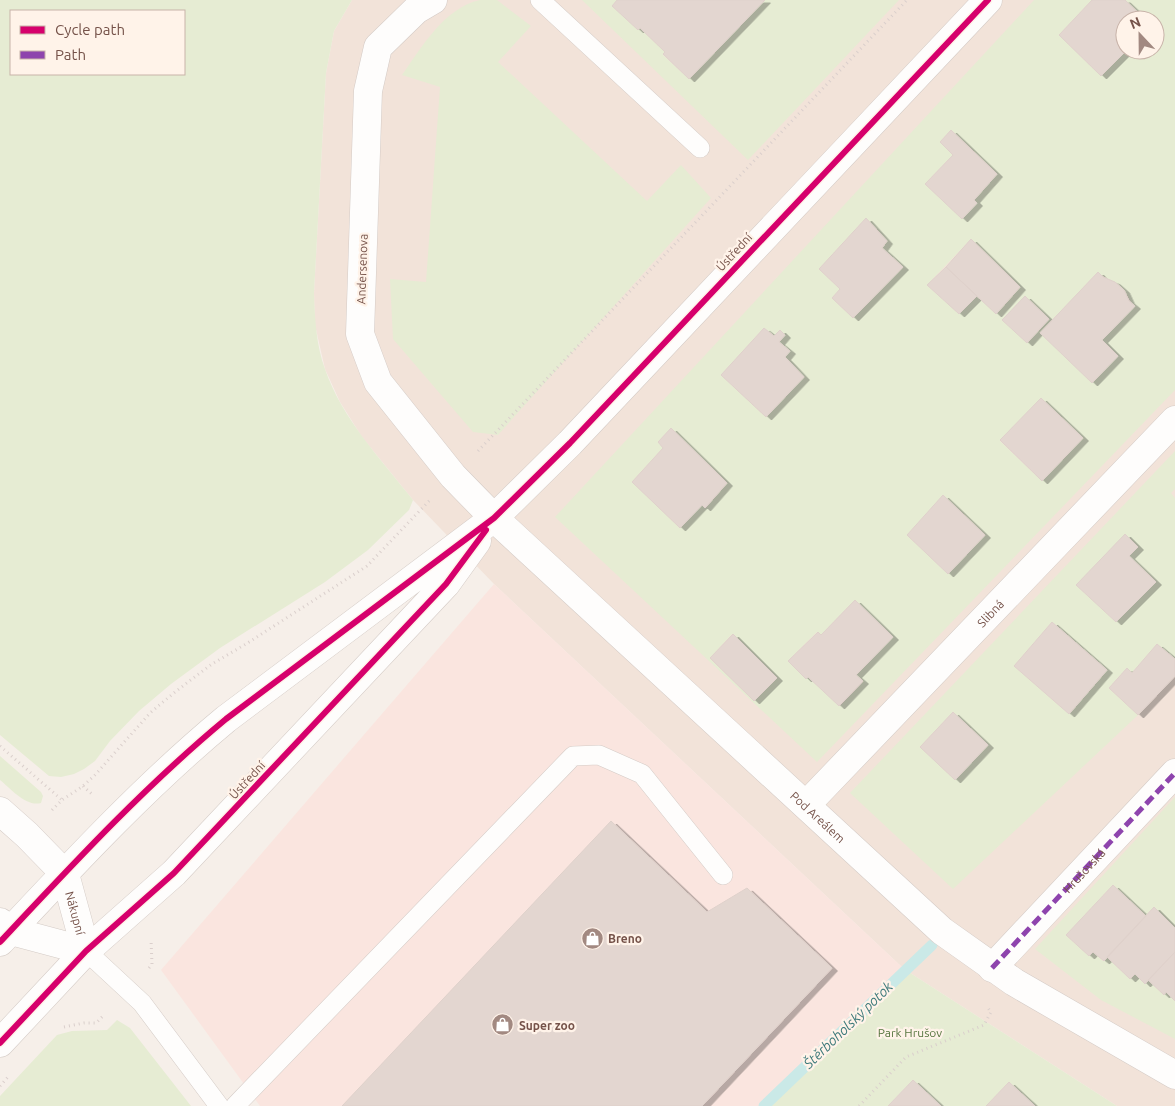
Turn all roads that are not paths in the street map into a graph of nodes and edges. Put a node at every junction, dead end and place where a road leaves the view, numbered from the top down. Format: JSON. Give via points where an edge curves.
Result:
{"nodes":[{"id":1,"x":434,"y":0,"type":"edge"},
{"id":2,"x":540,"y":0,"type":"edge"},
{"id":3,"x":988,"y":0,"type":"edge"},
{"id":4,"x":700,"y":148,"type":"dead end"},
{"id":5,"x":1175,"y":420,"type":"edge"},
{"id":6,"x":494,"y":518,"type":"junction"},
{"id":7,"x":1175,"y":773,"type":"edge"},
{"id":8,"x":806,"y":805,"type":"junction"},
{"id":9,"x":0,"y":812,"type":"edge"},
{"id":10,"x":64,"y":874,"type":"junction"},
{"id":11,"x":723,"y":875,"type":"dead end"},
{"id":12,"x":4,"y":932,"type":"edge"},
{"id":13,"x":86,"y":951,"type":"junction"},
{"id":14,"x":992,"y":968,"type":"junction"},
{"id":15,"x":0,"y":1043,"type":"edge"},
{"id":16,"x":1175,"y":1075,"type":"edge"},
{"id":17,"x":219,"y":1106,"type":"edge"},
{"id":18,"x":235,"y":1106,"type":"edge"}],
"edges":[{"from":1,"to":6,"type":"street","name":"Andersenova","via":[[416,10],[378,47],[368,92],[360,334],[378,382],[453,476]]},
{"from":2,"to":4,"type":"lane"},
{"from":3,"to":6,"type":"street","name":"Ústřední","via":[[570,443]]},
{"from":5,"to":8,"type":"street","name":"Slibná"},
{"from":6,"to":8,"type":"street","name":"Pod Areálem"},
{"from":6,"to":10,"type":"street","name":"Ústřední","via":[[226,719],[142,793]]},
{"from":6,"to":13,"type":"street","name":"Ústřední","via":[[446,584],[257,785],[174,873]]},
{"from":7,"to":14,"type":"street","name":"Hrušovská"},
{"from":8,"to":14,"type":"street","name":"Pod Areálem","via":[[942,931]]},
{"from":9,"to":10,"type":"street","name":"Nákupní"},
{"from":10,"to":12,"type":"street","name":"Ústřední"},
{"from":10,"to":13,"type":"street","name":"Nákupní"},
{"from":11,"to":18,"type":"lane","via":[[642,774],[599,755],[573,756]]},
{"from":12,"to":13,"type":"street","name":"Nákupní"},
{"from":13,"to":15,"type":"street","name":"Ústřední"},
{"from":13,"to":17,"type":"lane","via":[[142,1003]]},
{"from":14,"to":16,"type":"street","name":"Pod Areálem"}]}
